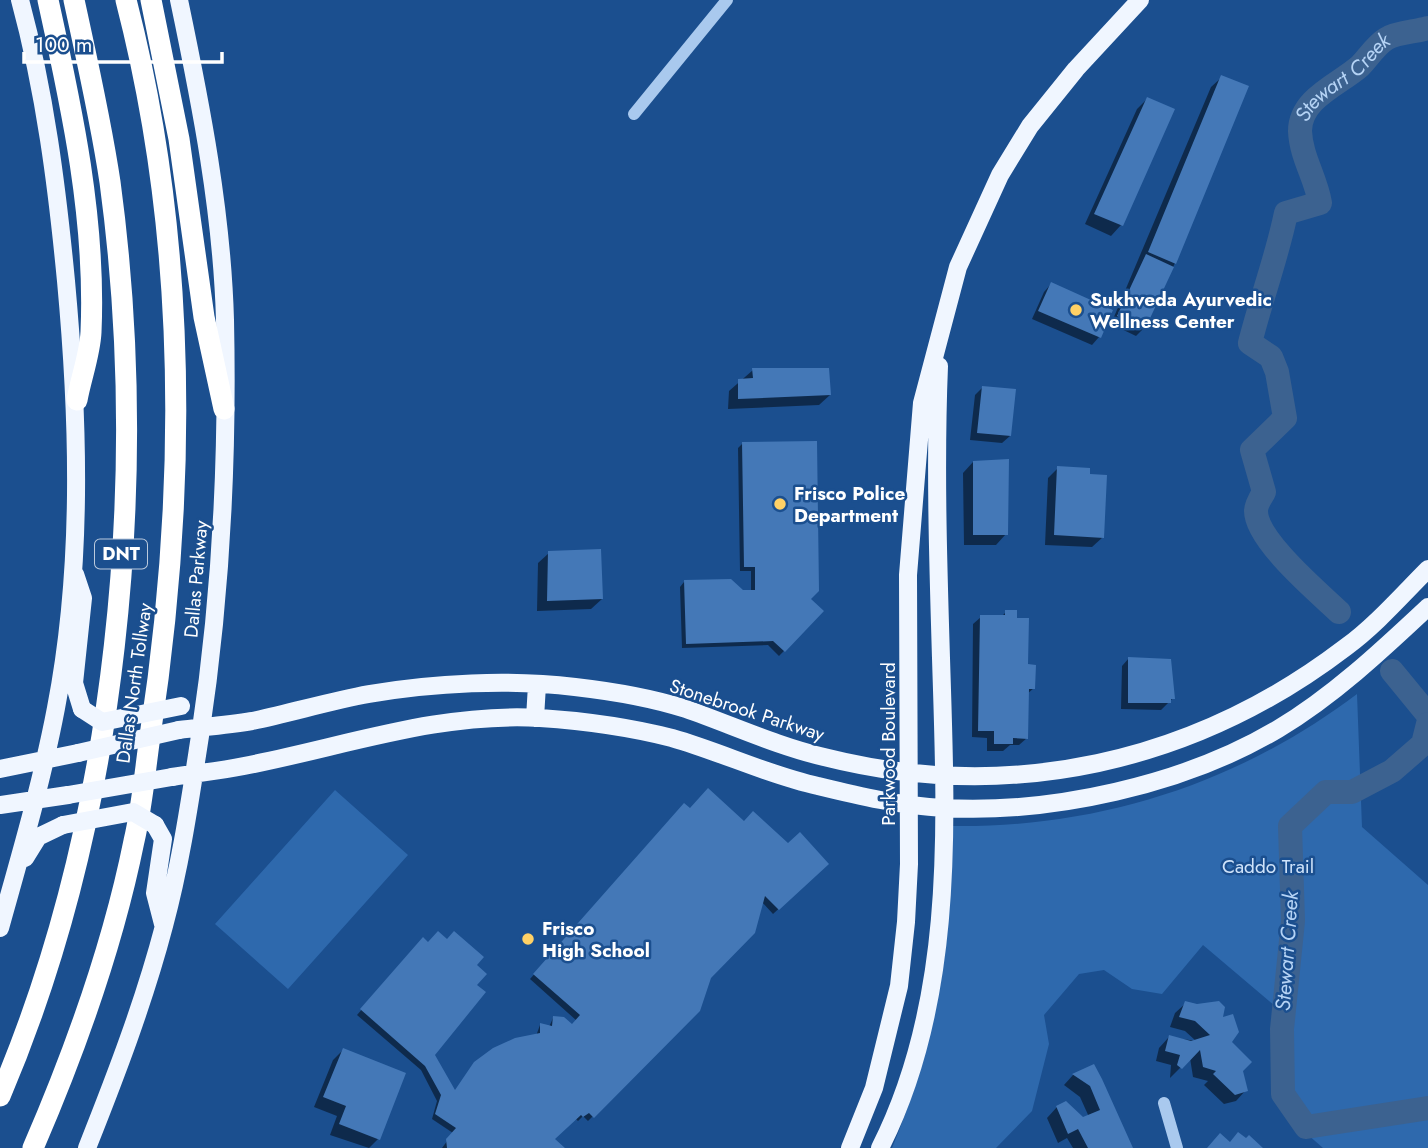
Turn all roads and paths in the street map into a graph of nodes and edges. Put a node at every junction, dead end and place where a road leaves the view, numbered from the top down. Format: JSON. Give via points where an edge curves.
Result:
{"nodes":[{"id":1,"x":20,"y":0,"type":"edge"},
{"id":2,"x":48,"y":0,"type":"edge"},
{"id":3,"x":74,"y":0,"type":"edge"},
{"id":4,"x":126,"y":0,"type":"edge"},
{"id":5,"x":151,"y":0,"type":"edge"},
{"id":6,"x":179,"y":0,"type":"edge"},
{"id":7,"x":727,"y":0,"type":"edge"},
{"id":8,"x":1140,"y":0,"type":"edge"},
{"id":9,"x":634,"y":114,"type":"dead end"},
{"id":10,"x":940,"y":334,"type":"junction"},
{"id":11,"x":77,"y":400,"type":"junction"},
{"id":12,"x":224,"y":409,"type":"junction"},
{"id":13,"x":72,"y":568,"type":"junction"},
{"id":14,"x":1428,"y":569,"type":"edge"},
{"id":15,"x":1428,"y":607,"type":"edge"},
{"id":16,"x":210,"y":668,"type":"junction"},
{"id":17,"x":537,"y":685,"type":"junction"},
{"id":18,"x":535,"y":718,"type":"junction"},
{"id":19,"x":201,"y":727,"type":"junction"},
{"id":20,"x":1208,"y":728,"type":"junction"},
{"id":21,"x":1219,"y":757,"type":"junction"},
{"id":22,"x":45,"y":761,"type":"junction"},
{"id":23,"x":0,"y":769,"type":"edge"},
{"id":24,"x":909,"y":771,"type":"junction"},
{"id":25,"x":194,"y":774,"type":"junction"},
{"id":26,"x":944,"y":774,"type":"junction"},
{"id":27,"x":33,"y":801,"type":"junction"},
{"id":28,"x":909,"y":804,"type":"junction"},
{"id":29,"x":0,"y":805,"type":"edge"},
{"id":30,"x":943,"y":808,"type":"junction"},
{"id":31,"x":13,"y":882,"type":"junction"},
{"id":32,"x":164,"y":927,"type":"junction"},
{"id":33,"x":0,"y":928,"type":"edge"},
{"id":34,"x":891,"y":1022,"type":"junction"},
{"id":35,"x":922,"y":1031,"type":"junction"},
{"id":36,"x":0,"y":1096,"type":"edge"},
{"id":37,"x":1164,"y":1103,"type":"dead end"},
{"id":38,"x":33,"y":1148,"type":"edge"},
{"id":39,"x":87,"y":1148,"type":"edge"},
{"id":40,"x":850,"y":1148,"type":"edge"},
{"id":41,"x":880,"y":1148,"type":"edge"},
{"id":42,"x":1177,"y":1148,"type":"edge"}],
"edges":[{"from":1,"to":11,"type":"main road","via":[[43,100],[58,198]]},
{"from":2,"to":11,"type":"highway","via":[[72,106],[88,224],[91,334]]},
{"from":3,"to":36,"type":"highway","name":"Dallas North Tollway","number":"DNT","via":[[110,181],[120,278],[125,454],[120,565],[109,680],[83,839],[60,924]]},
{"from":4,"to":38,"type":"highway","name":"Dallas North Tollway","number":"DNT","via":[[152,130],[174,318],[175,508],[169,597],[134,841],[82,1017]]},
{"from":5,"to":12,"type":"highway","via":[[179,139],[204,317]]},
{"from":6,"to":12,"type":"main road","name":"Dallas Parkway","via":[[217,221],[225,318]]},
{"from":7,"to":9,"type":"street"},
{"from":8,"to":10,"type":"main road","name":"Parkwood Boulevard","via":[[1068,78],[1030,126],[1000,175],[958,267]]},
{"from":10,"to":24,"type":"main road","name":"Parkwood Boulevard","via":[[922,403],[916,462],[908,575]]},
{"from":10,"to":26,"type":"main road","name":"Parkwood Boulevard","via":[[936,462]]},
{"from":11,"to":13,"type":"main road"},
{"from":12,"to":16,"type":"main road","name":"Dallas Parkway","via":[[222,532]]},
{"from":13,"to":16,"type":"main road","bridge":true,"via":[[83,598],[74,683],[82,709],[102,722],[181,706],[197,691]]},
{"from":13,"to":22,"type":"main road","via":[[57,705]]},
{"from":14,"to":20,"type":"main road","name":"Stonebrook Parkway","via":[[1347,647]]},
{"from":15,"to":21,"type":"main road","via":[[1315,703],[1277,729]]},
{"from":16,"to":19,"type":"main road","name":"Dallas Parkway"},
{"from":17,"to":18,"type":"main road"},
{"from":17,"to":19,"type":"main road","name":"Stonebrook Parkway","via":[[412,688]]},
{"from":17,"to":24,"type":"main road","name":"Stonebrook Parkway","via":[[575,687],[682,708],[822,757]]},
{"from":18,"to":25,"type":"main road","via":[[475,718],[414,727]]},
{"from":18,"to":28,"type":"main road","via":[[610,725],[672,738],[816,786]]},
{"from":19,"to":22,"type":"main road","name":"Stonebrook Parkway","bridge":true},
{"from":19,"to":25,"type":"main road","name":"Dallas Parkway"},
{"from":20,"to":21,"type":"main road"},
{"from":20,"to":26,"type":"main road","name":"Stonebrook Parkway","via":[[1164,747],[1061,772],[974,778]]},
{"from":21,"to":30,"type":"main road","via":[[1139,786],[1076,799]]},
{"from":22,"to":23,"type":"main road","name":"Stonebrook Parkway"},
{"from":22,"to":27,"type":"main road"},
{"from":24,"to":26,"type":"main road","name":"Stonebrook Parkway"},
{"from":24,"to":28,"type":"main road","name":"Parkwood Boulevard"},
{"from":25,"to":27,"type":"main road","bridge":true},
{"from":25,"to":32,"type":"main road","name":"Dallas Parkway"},
{"from":26,"to":30,"type":"main road","name":"Parkwood Boulevard"},
{"from":27,"to":29,"type":"main road"},
{"from":27,"to":31,"type":"main road"},
{"from":28,"to":30,"type":"main road"},
{"from":28,"to":34,"type":"main road","name":"Parkwood Boulevard","via":[[906,922],[900,986]]},
{"from":30,"to":35,"type":"main road","name":"Parkwood Boulevard","via":[[939,932]]},
{"from":31,"to":32,"type":"main road","bridge":true,"via":[[33,843],[48,830],[133,812],[155,825],[163,839],[155,893]]},
{"from":31,"to":33,"type":"main road"},
{"from":32,"to":39,"type":"main road","name":"Dallas Parkway","via":[[124,1055]]},
{"from":34,"to":35,"type":"main road"},
{"from":34,"to":40,"type":"main road","name":"Parkwood Boulevard","via":[[874,1087]]},
{"from":35,"to":41,"type":"main road","name":"Parkwood Boulevard","via":[[898,1110]]},
{"from":37,"to":42,"type":"street"}]}
